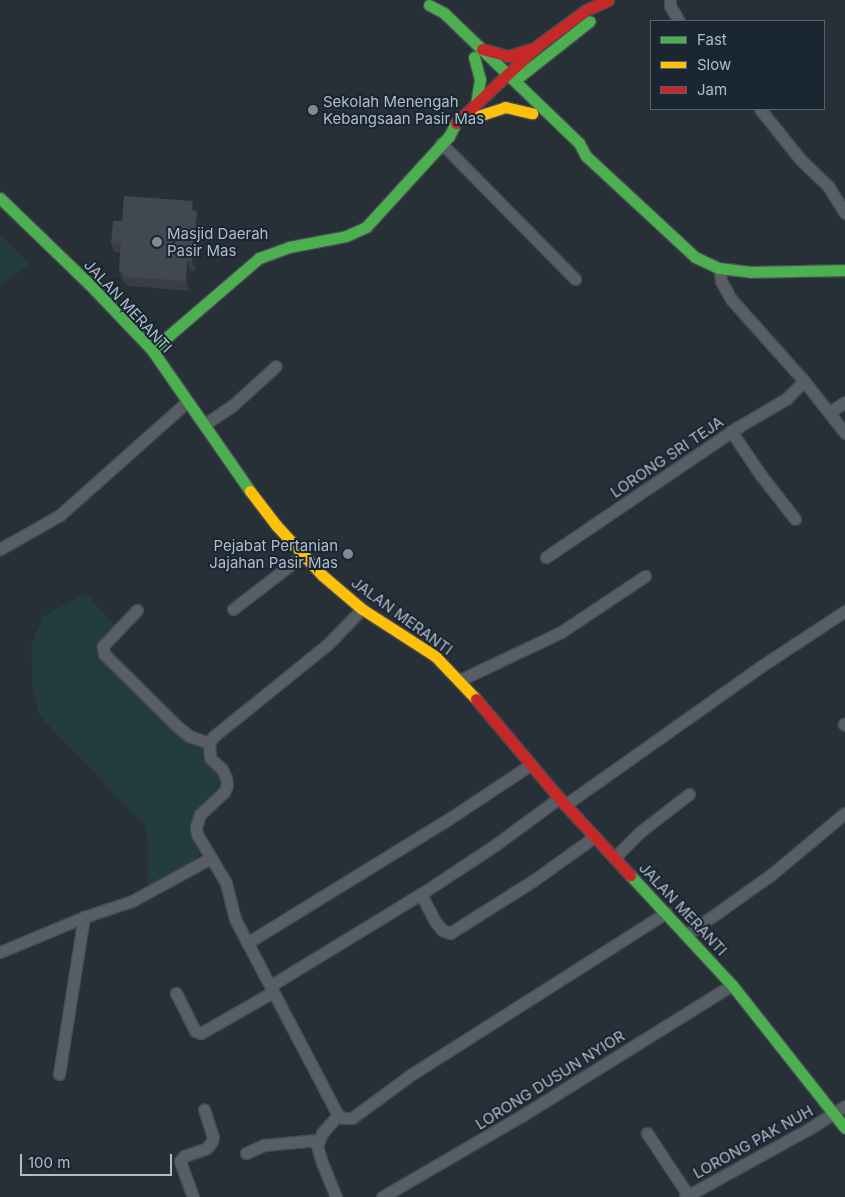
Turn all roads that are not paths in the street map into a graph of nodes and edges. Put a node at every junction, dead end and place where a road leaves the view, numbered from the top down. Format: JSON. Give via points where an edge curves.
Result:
{"nodes":[{"id":1,"x":608,"y":0,"type":"edge"},
{"id":2,"x":670,"y":0,"type":"edge"},
{"id":3,"x":427,"y":2,"type":"edge"},
{"id":4,"x":678,"y":20,"type":"edge"},
{"id":5,"x":537,"y":46,"type":"junction"},
{"id":6,"x":476,"y":52,"type":"junction"},
{"id":7,"x":535,"y":63,"type":"junction"},
{"id":8,"x":507,"y":85,"type":"junction"},
{"id":9,"x":476,"y":104,"type":"junction"},
{"id":10,"x":534,"y":107,"type":"junction"},
{"id":11,"x":761,"y":110,"type":"edge"},
{"id":12,"x":475,"y":116,"type":"junction"},
{"id":13,"x":445,"y":139,"type":"junction"},
{"id":14,"x":0,"y":198,"type":"edge"},
{"id":15,"x":845,"y":213,"type":"edge"},
{"id":16,"x":719,"y":268,"type":"junction"},
{"id":17,"x":845,"y":270,"type":"edge"},
{"id":18,"x":575,"y":279,"type":"dead end"},
{"id":19,"x":152,"y":350,"type":"junction"},
{"id":20,"x":276,"y":366,"type":"dead end"},
{"id":21,"x":804,"y":381,"type":"junction"},
{"id":22,"x":188,"y":401,"type":"junction"},
{"id":23,"x":845,"y":402,"type":"edge"},
{"id":24,"x":830,"y":412,"type":"junction"},
{"id":25,"x":205,"y":424,"type":"junction"},
{"id":26,"x":731,"y":432,"type":"junction"},
{"id":27,"x":845,"y":433,"type":"edge"},
{"id":28,"x":795,"y":519,"type":"dead end"},
{"id":29,"x":0,"y":549,"type":"edge"},
{"id":30,"x":303,"y":555,"type":"junction"},
{"id":31,"x":546,"y":557,"type":"dead end"},
{"id":32,"x":645,"y":576,"type":"dead end"},
{"id":33,"x":233,"y":609,"type":"dead end"},
{"id":34,"x":362,"y":609,"type":"junction"},
{"id":35,"x":137,"y":610,"type":"dead end"},
{"id":36,"x":845,"y":611,"type":"edge"},
{"id":37,"x":460,"y":680,"type":"junction"},
{"id":38,"x":209,"y":742,"type":"junction"},
{"id":39,"x":530,"y":765,"type":"junction"},
{"id":40,"x":689,"y":794,"type":"dead end"},
{"id":41,"x":562,"y":802,"type":"junction"},
{"id":42,"x":845,"y":813,"type":"edge"},
{"id":43,"x":594,"y":837,"type":"junction"},
{"id":44,"x":211,"y":858,"type":"junction"},
{"id":45,"x":614,"y":858,"type":"junction"},
{"id":46,"x":421,"y":894,"type":"junction"},
{"id":47,"x":666,"y":913,"type":"junction"},
{"id":48,"x":84,"y":917,"type":"junction"},
{"id":49,"x":686,"y":935,"type":"junction"},
{"id":50,"x":247,"y":943,"type":"junction"},
{"id":51,"x":0,"y":952,"type":"edge"},
{"id":52,"x":732,"y":985,"type":"junction"},
{"id":53,"x":271,"y":989,"type":"junction"},
{"id":54,"x":176,"y":993,"type":"dead end"},
{"id":55,"x":58,"y":1074,"type":"dead end"},
{"id":56,"x":845,"y":1106,"type":"edge"},
{"id":57,"x":204,"y":1109,"type":"dead end"},
{"id":58,"x":834,"y":1113,"type":"junction"},
{"id":59,"x":338,"y":1115,"type":"junction"},
{"id":60,"x":845,"y":1128,"type":"edge"},
{"id":61,"x":647,"y":1133,"type":"dead end"},
{"id":62,"x":318,"y":1140,"type":"junction"},
{"id":63,"x":246,"y":1153,"type":"dead end"},
{"id":64,"x":687,"y":1196,"type":"edge"},
{"id":65,"x":193,"y":1197,"type":"edge"},
{"id":66,"x":336,"y":1197,"type":"edge"},
{"id":67,"x":382,"y":1197,"type":"edge"}],
"edges":[{"from":1,"to":5,"type":"street","via":[[586,10]]},
{"from":1,"to":7,"type":"street","via":[[593,18]]},
{"from":2,"to":4,"type":"street"},
{"from":3,"to":6,"type":"street","via":[[444,14]]},
{"from":5,"to":6,"type":"street","via":[[509,56]]},
{"from":5,"to":8,"type":"street"},
{"from":6,"to":8,"type":"street"},
{"from":6,"to":9,"type":"street","via":[[480,79]]},
{"from":7,"to":8,"type":"street"},
{"from":7,"to":10,"type":"street","via":[[531,77]]},
{"from":8,"to":9,"type":"street"},
{"from":8,"to":10,"type":"street"},
{"from":8,"to":12,"type":"street"},
{"from":9,"to":13,"type":"street"},
{"from":10,"to":12,"type":"street","via":[[505,107]]},
{"from":10,"to":16,"type":"street","via":[[572,150],[586,156],[679,244],[695,257]]},
{"from":11,"to":15,"type":"street","via":[[800,159],[828,186]]},
{"from":12,"to":13,"type":"street","via":[[461,130]]},
{"from":13,"to":18,"type":"street"},
{"from":13,"to":19,"type":"street","via":[[366,227],[346,236],[289,247],[259,258]]},
{"from":14,"to":19,"type":"street","name":"JALAN MERANTI"},
{"from":16,"to":17,"type":"street","via":[[751,272]]},
{"from":16,"to":21,"type":"street","via":[[721,281],[731,300]]},
{"from":19,"to":22,"type":"street","name":"JALAN MERANTI"},
{"from":20,"to":25,"type":"street","via":[[232,406]]},
{"from":21,"to":24,"type":"street"},
{"from":21,"to":26,"type":"street","name":"LORONG SRI TEJA","via":[[786,399]]},
{"from":22,"to":25,"type":"street","name":"JALAN MERANTI"},
{"from":22,"to":29,"type":"street","via":[[60,514]]},
{"from":23,"to":24,"type":"street"},
{"from":24,"to":27,"type":"street"},
{"from":25,"to":30,"type":"street","name":"JALAN MERANTI","via":[[276,525]]},
{"from":26,"to":28,"type":"street"},
{"from":26,"to":31,"type":"street","name":"LORONG SRI TEJA"},
{"from":30,"to":33,"type":"street"},
{"from":30,"to":34,"type":"street","name":"JALAN MERANTI"},
{"from":32,"to":37,"type":"street","via":[[562,632]]},
{"from":34,"to":37,"type":"street","name":"JALAN MERANTI","via":[[435,656]]},
{"from":34,"to":38,"type":"street","via":[[328,644],[224,726]]},
{"from":35,"to":38,"type":"street","via":[[104,646],[104,654],[183,731]]},
{"from":36,"to":41,"type":"street"},
{"from":37,"to":39,"type":"street","name":"JALAN MERANTI"},
{"from":38,"to":44,"type":"street","via":[[210,758],[222,769],[227,785],[197,820],[197,834]]},
{"from":39,"to":41,"type":"street","name":"JALAN MERANTI"},
{"from":39,"to":50,"type":"street"},
{"from":40,"to":45,"type":"street","via":[[640,832]]},
{"from":41,"to":43,"type":"street","name":"JALAN MERANTI"},
{"from":41,"to":46,"type":"street"},
{"from":42,"to":49,"type":"street","via":[[772,874]]},
{"from":43,"to":45,"type":"street","name":"JALAN MERANTI"},
{"from":43,"to":46,"type":"street","via":[[534,880],[450,932],[442,930],[435,921]]},
{"from":44,"to":48,"type":"street","via":[[156,890]]},
{"from":44,"to":50,"type":"street","via":[[226,882],[230,905]]},
{"from":45,"to":47,"type":"street","name":"JALAN MERANTI"},
{"from":46,"to":53,"type":"street"},
{"from":47,"to":49,"type":"street","name":"JALAN MERANTI"},
{"from":47,"to":59,"type":"street","via":[[412,1074],[352,1118]]},
{"from":48,"to":51,"type":"street"},
{"from":48,"to":55,"type":"street"},
{"from":49,"to":52,"type":"street","name":"JALAN MERANTI"},
{"from":50,"to":53,"type":"street"},
{"from":52,"to":58,"type":"street","name":"JALAN MERANTI"},
{"from":52,"to":67,"type":"street","name":"LORONG DUSUN NYIOR","via":[[523,1115]]},
{"from":53,"to":54,"type":"street","via":[[201,1033],[195,1031]]},
{"from":53,"to":59,"type":"street"},
{"from":56,"to":58,"type":"street","name":"LORONG PAK NUH"},
{"from":57,"to":65,"type":"street","via":[[212,1141],[207,1148],[184,1156],[180,1162]]},
{"from":58,"to":60,"type":"street","name":"JALAN MERANTI"},
{"from":58,"to":64,"type":"street","name":"LORONG PAK NUH"},
{"from":59,"to":62,"type":"street"},
{"from":61,"to":64,"type":"street"},
{"from":62,"to":63,"type":"street","via":[[264,1145]]},
{"from":62,"to":66,"type":"street","via":[[318,1153]]}]}
